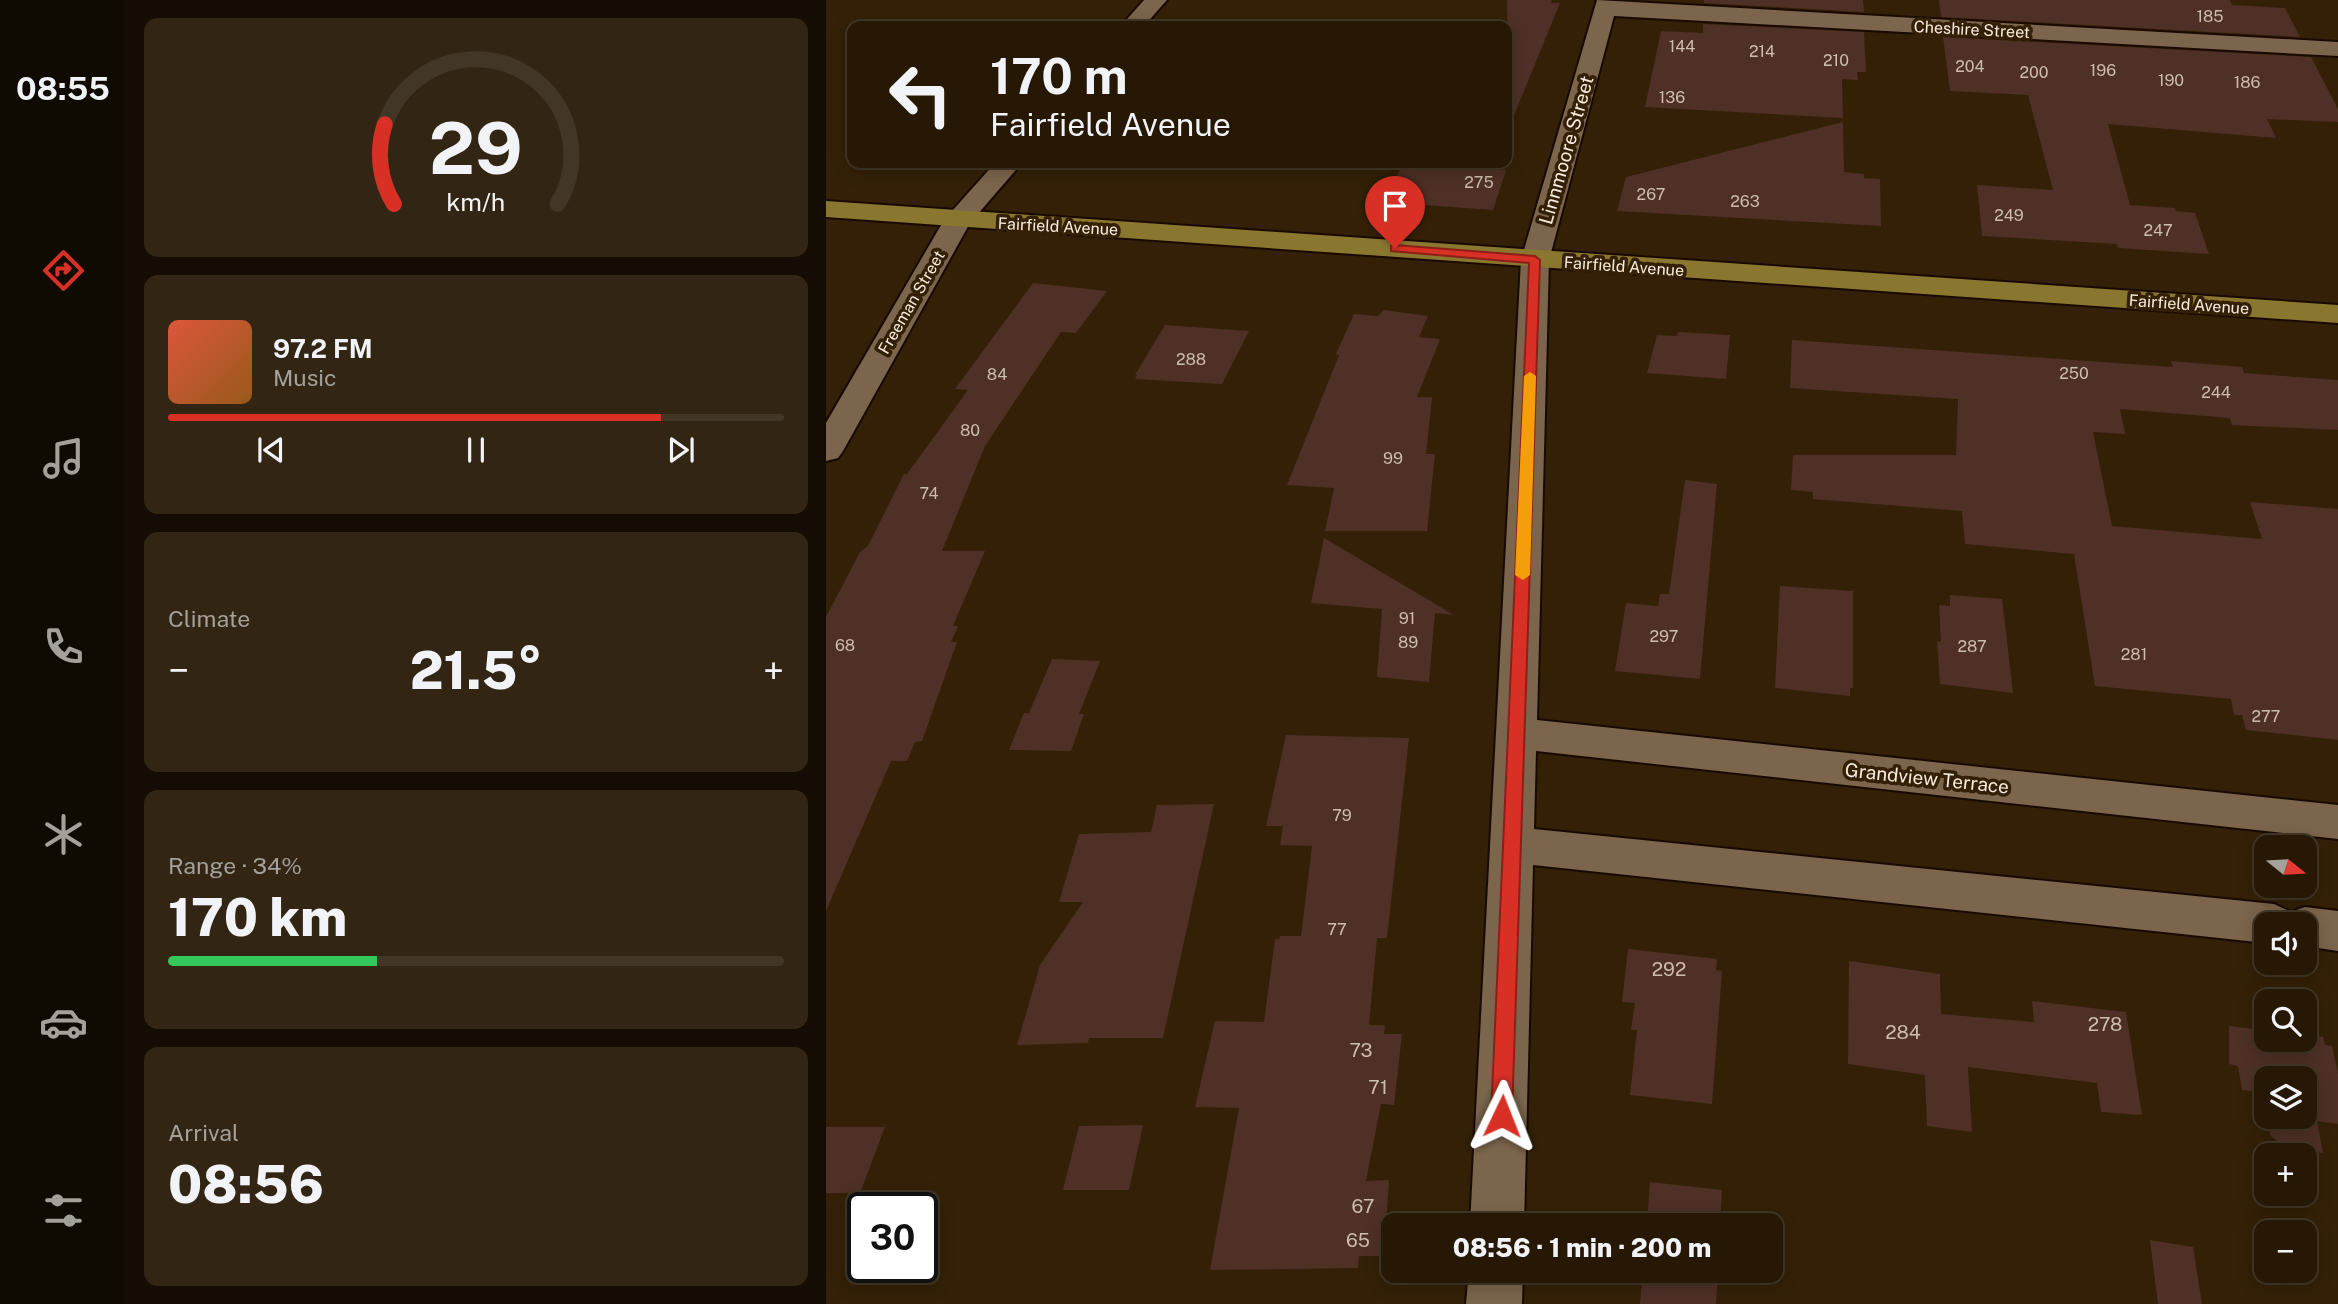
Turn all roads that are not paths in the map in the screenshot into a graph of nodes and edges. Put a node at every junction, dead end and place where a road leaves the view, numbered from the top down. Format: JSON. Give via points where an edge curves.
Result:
{"nodes":[{"id":1,"x":1156,"y":0,"type":"edge"},
{"id":2,"x":1607,"y":5,"type":"edge"},
{"id":3,"x":1137,"y":21,"type":"edge"},
{"id":4,"x":2338,"y":50,"type":"edge"},
{"id":5,"x":1005,"y":168,"type":"edge"},
{"id":6,"x":826,"y":209,"type":"edge"},
{"id":7,"x":958,"y":220,"type":"junction"},
{"id":8,"x":1535,"y":260,"type":"junction"},
{"id":9,"x":2338,"y":314,"type":"edge"},
{"id":10,"x":826,"y":451,"type":"edge"},
{"id":11,"x":1517,"y":733,"type":"junction"},
{"id":12,"x":2338,"y":822,"type":"edge"},
{"id":13,"x":1513,"y":845,"type":"junction"},
{"id":14,"x":2254,"y":922,"type":"edge"},
{"id":15,"x":2317,"y":928,"type":"edge"},
{"id":16,"x":2338,"y":931,"type":"edge"},
{"id":17,"x":1498,"y":1213,"type":"edge"},
{"id":18,"x":1495,"y":1283,"type":"edge"},
{"id":19,"x":1494,"y":1304,"type":"edge"}],
"edges":[{"from":1,"to":3,"type":"street"},
{"from":2,"to":4,"type":"street","name":"Cheshire Street"},
{"from":2,"to":8,"type":"street","name":"Linnmoore Street"},
{"from":5,"to":7,"type":"street","name":"Freeman Street"},
{"from":6,"to":7,"type":"main road","name":"Fairfield Avenue"},
{"from":7,"to":8,"type":"main road","name":"Fairfield Avenue","via":[[1287,239]]},
{"from":7,"to":10,"type":"street","name":"Freeman Street"},
{"from":8,"to":9,"type":"main road","name":"Fairfield Avenue"},
{"from":8,"to":11,"type":"street","name":"Linnmoore Street"},
{"from":11,"to":12,"type":"street","name":"Grandview Terrace"},
{"from":11,"to":13,"type":"street","name":"Linnmoore Street"},
{"from":13,"to":14,"type":"street"},
{"from":13,"to":17,"type":"street","name":"Linnmoore Street"},
{"from":15,"to":16,"type":"street"},
{"from":18,"to":19,"type":"street"}]}
